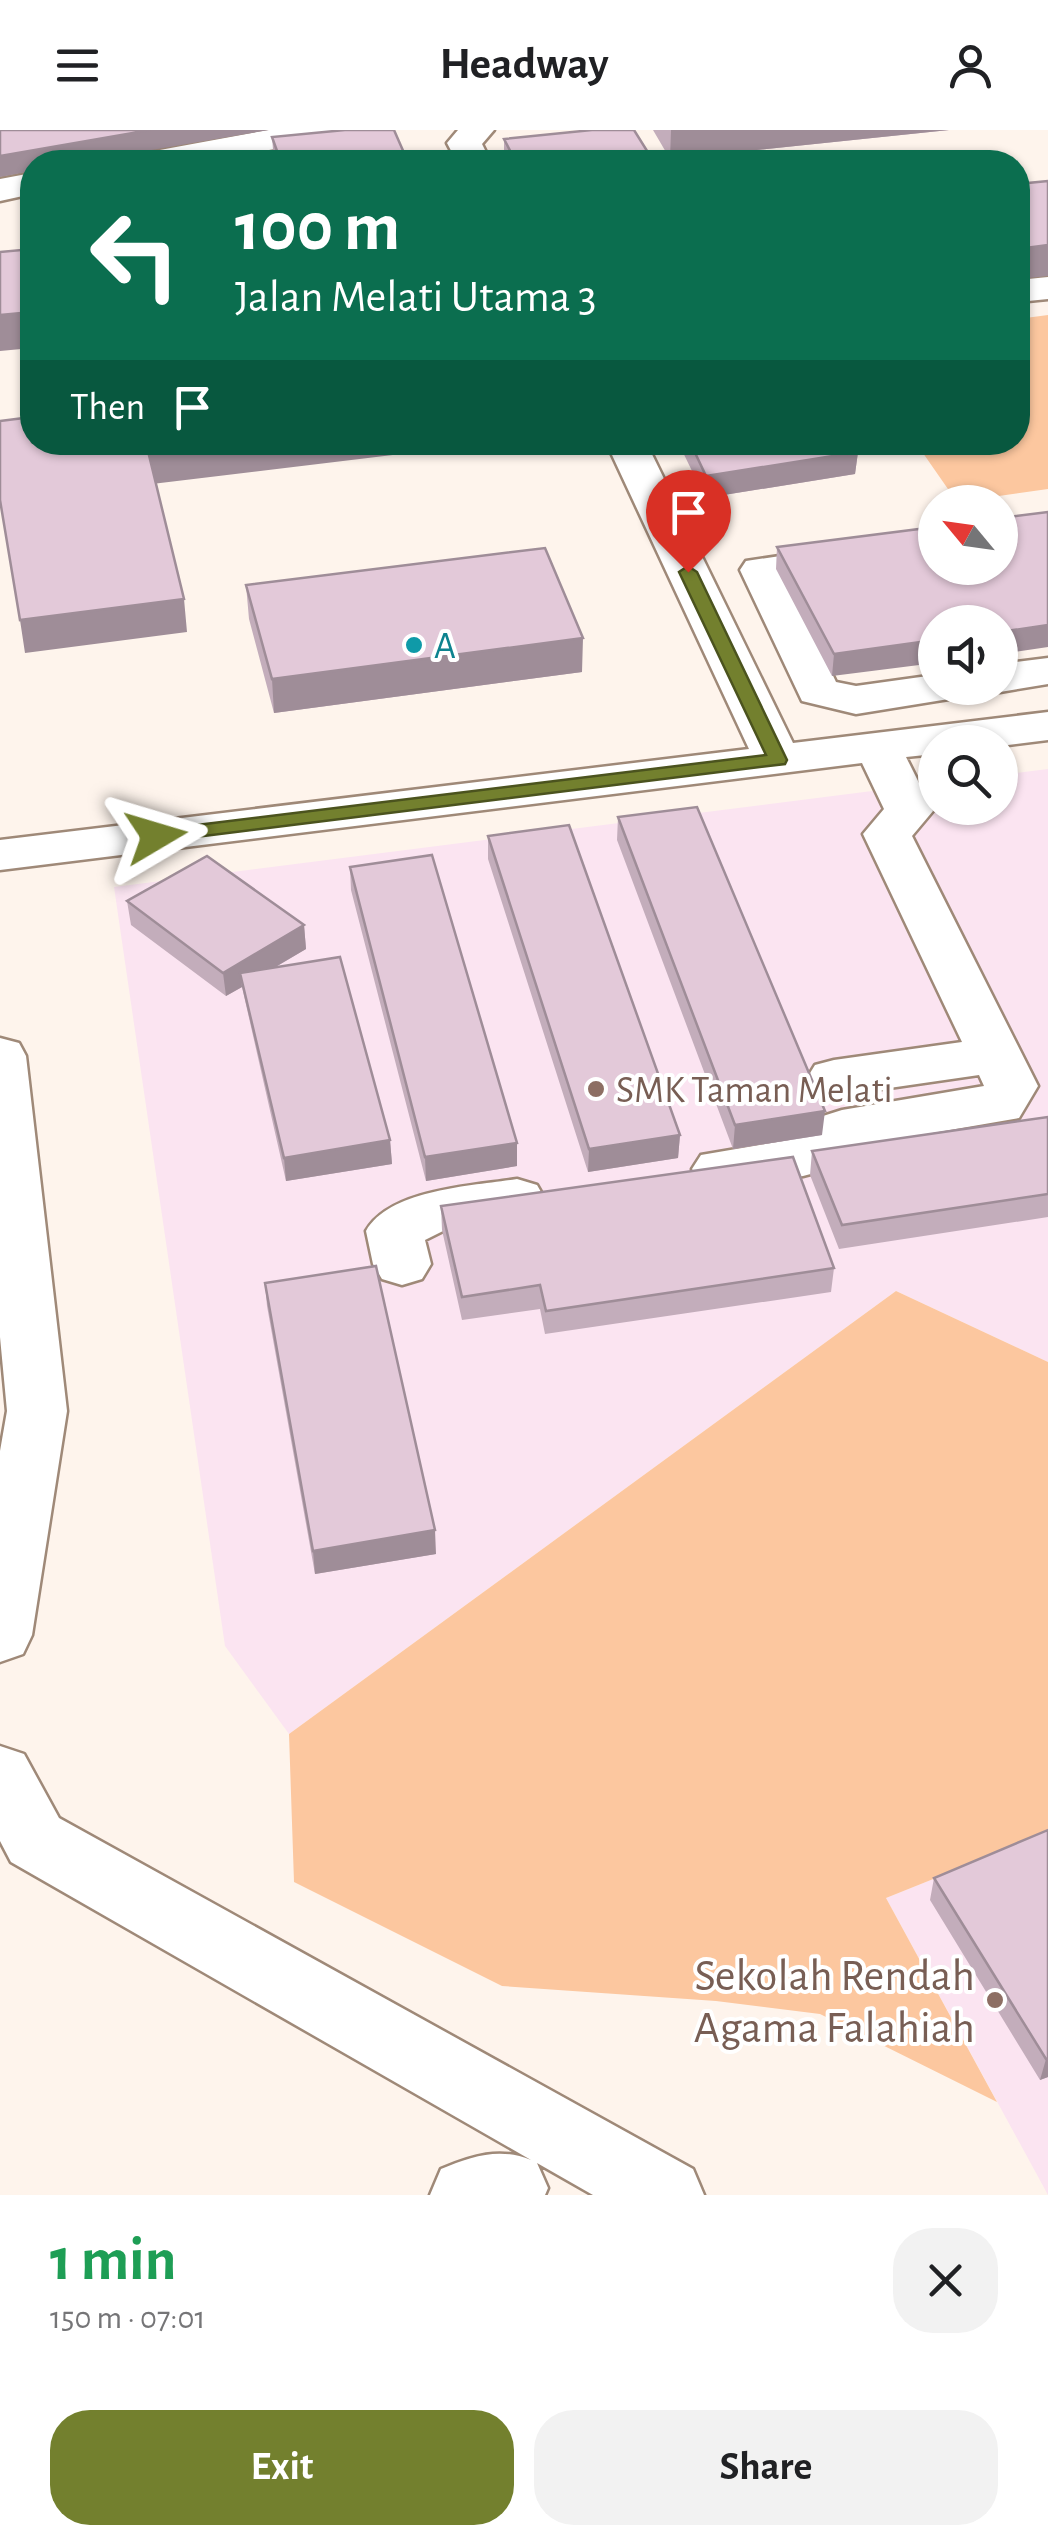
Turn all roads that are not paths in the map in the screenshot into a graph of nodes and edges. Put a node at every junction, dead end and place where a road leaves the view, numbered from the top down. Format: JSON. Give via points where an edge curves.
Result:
{"nodes":[{"id":1,"x":324,"y":130,"type":"edge"},
{"id":2,"x":477,"y":130,"type":"edge"},
{"id":3,"x":214,"y":150,"type":"edge"},
{"id":4,"x":468,"y":150,"type":"edge"},
{"id":5,"x":632,"y":455,"type":"edge"},
{"id":6,"x":918,"y":538,"type":"edge"},
{"id":7,"x":918,"y":548,"type":"edge"},
{"id":8,"x":688,"y":572,"type":"junction"},
{"id":9,"x":1048,"y":671,"type":"edge"},
{"id":10,"x":1018,"y":675,"type":"edge"},
{"id":11,"x":918,"y":691,"type":"edge"},
{"id":12,"x":1048,"y":726,"type":"edge"},
{"id":13,"x":878,"y":748,"type":"junction"},
{"id":14,"x":778,"y":760,"type":"junction"},
{"id":15,"x":0,"y":855,"type":"edge"},
{"id":16,"x":995,"y":1054,"type":"junction"},
{"id":17,"x":0,"y":1056,"type":"edge"},
{"id":18,"x":834,"y":1078,"type":"dead end"},
{"id":19,"x":668,"y":1177,"type":"edge"},
{"id":20,"x":571,"y":1191,"type":"edge"},
{"id":21,"x":402,"y":1264,"type":"dead end"},
{"id":22,"x":0,"y":1634,"type":"edge"},
{"id":23,"x":0,"y":1776,"type":"edge"},
{"id":24,"x":666,"y":2195,"type":"edge"}],
"edges":[{"from":1,"to":3,"type":"street"},
{"from":2,"to":4,"type":"street","via":[[464,143]]},
{"from":5,"to":8,"type":"street"},
{"from":6,"to":8,"type":"street"},
{"from":7,"to":11,"type":"street","via":[[761,570],[818,691],[856,700]]},
{"from":8,"to":14,"type":"street"},
{"from":9,"to":10,"type":"street"},
{"from":12,"to":13,"type":"street"},
{"from":13,"to":14,"type":"street"},
{"from":13,"to":16,"type":"street","via":[[909,810],[887,834]]},
{"from":14,"to":15,"type":"street"},
{"from":16,"to":18,"type":"street"},
{"from":16,"to":19,"type":"street","via":[[1011,1086],[1000,1105],[842,1129],[803,1156]]},
{"from":17,"to":22,"type":"street","via":[[37,1411]]},
{"from":20,"to":21,"type":"street","via":[[436,1212],[394,1231]]},
{"from":23,"to":24,"type":"street","via":[[35,1840]]}]}
